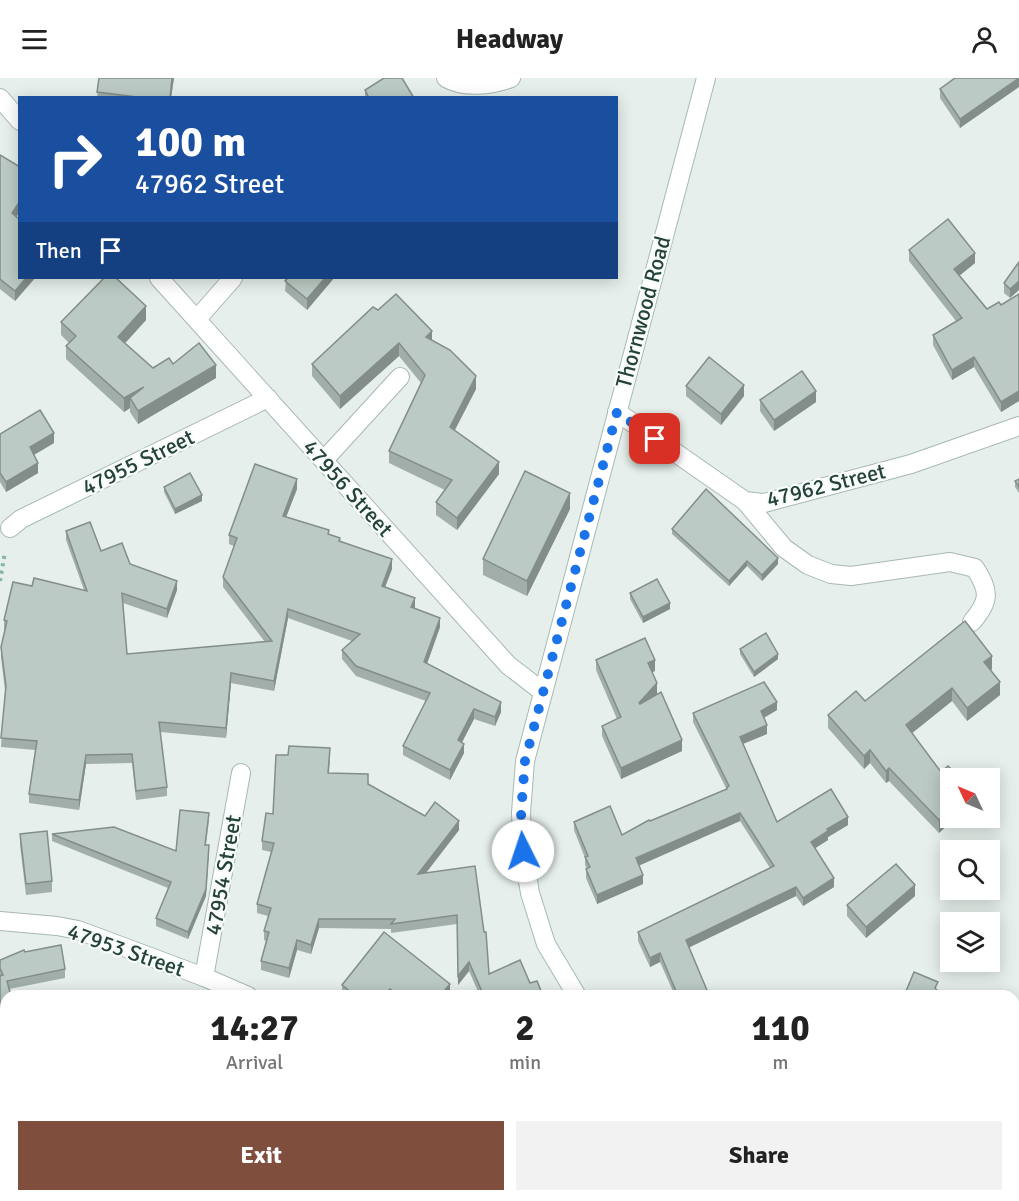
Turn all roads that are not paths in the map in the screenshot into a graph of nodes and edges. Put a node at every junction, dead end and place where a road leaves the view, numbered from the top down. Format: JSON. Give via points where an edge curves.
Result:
{"nodes":[{"id":1,"x":446,"y":78,"type":"edge"},
{"id":2,"x":511,"y":78,"type":"edge"},
{"id":3,"x":706,"y":78,"type":"edge"},
{"id":4,"x":0,"y":98,"type":"edge"},
{"id":5,"x":18,"y":119,"type":"edge"},
{"id":6,"x":160,"y":279,"type":"edge"},
{"id":7,"x":232,"y":279,"type":"edge"},
{"id":8,"x":197,"y":320,"type":"junction"},
{"id":9,"x":400,"y":377,"type":"dead end"},
{"id":10,"x":268,"y":398,"type":"junction"},
{"id":11,"x":617,"y":412,"type":"junction"},
{"id":12,"x":1019,"y":426,"type":"edge"},
{"id":13,"x":324,"y":460,"type":"junction"},
{"id":14,"x":745,"y":501,"type":"junction"},
{"id":15,"x":10,"y":528,"type":"dead end"},
{"id":16,"x":972,"y":622,"type":"dead end"},
{"id":17,"x":543,"y":692,"type":"junction"},
{"id":18,"x":240,"y":773,"type":"dead end"},
{"id":19,"x":0,"y":921,"type":"edge"},
{"id":20,"x":204,"y":977,"type":"junction"},
{"id":21,"x":234,"y":990,"type":"edge"},
{"id":22,"x":573,"y":990,"type":"edge"}],
"edges":[{"from":1,"to":2,"type":"street","via":[[474,85]]},
{"from":3,"to":11,"type":"street","name":"Thornwood Road"},
{"from":4,"to":5,"type":"street"},
{"from":6,"to":8,"type":"street","name":"47956 Street"},
{"from":7,"to":8,"type":"street"},
{"from":8,"to":10,"type":"street","name":"47956 Street"},
{"from":9,"to":13,"type":"street"},
{"from":10,"to":13,"type":"street","name":"47956 Street"},
{"from":10,"to":15,"type":"street","name":"47955 Street","via":[[21,519]]},
{"from":11,"to":14,"type":"street","name":"47962 Street"},
{"from":11,"to":17,"type":"street","name":"Thornwood Road"},
{"from":12,"to":14,"type":"street","name":"47962 Street","via":[[910,464],[764,503]]},
{"from":13,"to":17,"type":"street","name":"47956 Street","via":[[508,665]]},
{"from":14,"to":16,"type":"street","via":[[784,548],[807,565],[831,574],[851,576],[950,562],[975,568],[986,585],[985,607]]},
{"from":17,"to":22,"type":"street","name":"Thornwood Road","via":[[525,761],[523,851],[530,893],[546,944]]},
{"from":18,"to":20,"type":"street","name":"47954 Street"},
{"from":19,"to":20,"type":"street","name":"47953 Street","via":[[78,930]]},
{"from":20,"to":21,"type":"street","name":"47953 Street"}]}
